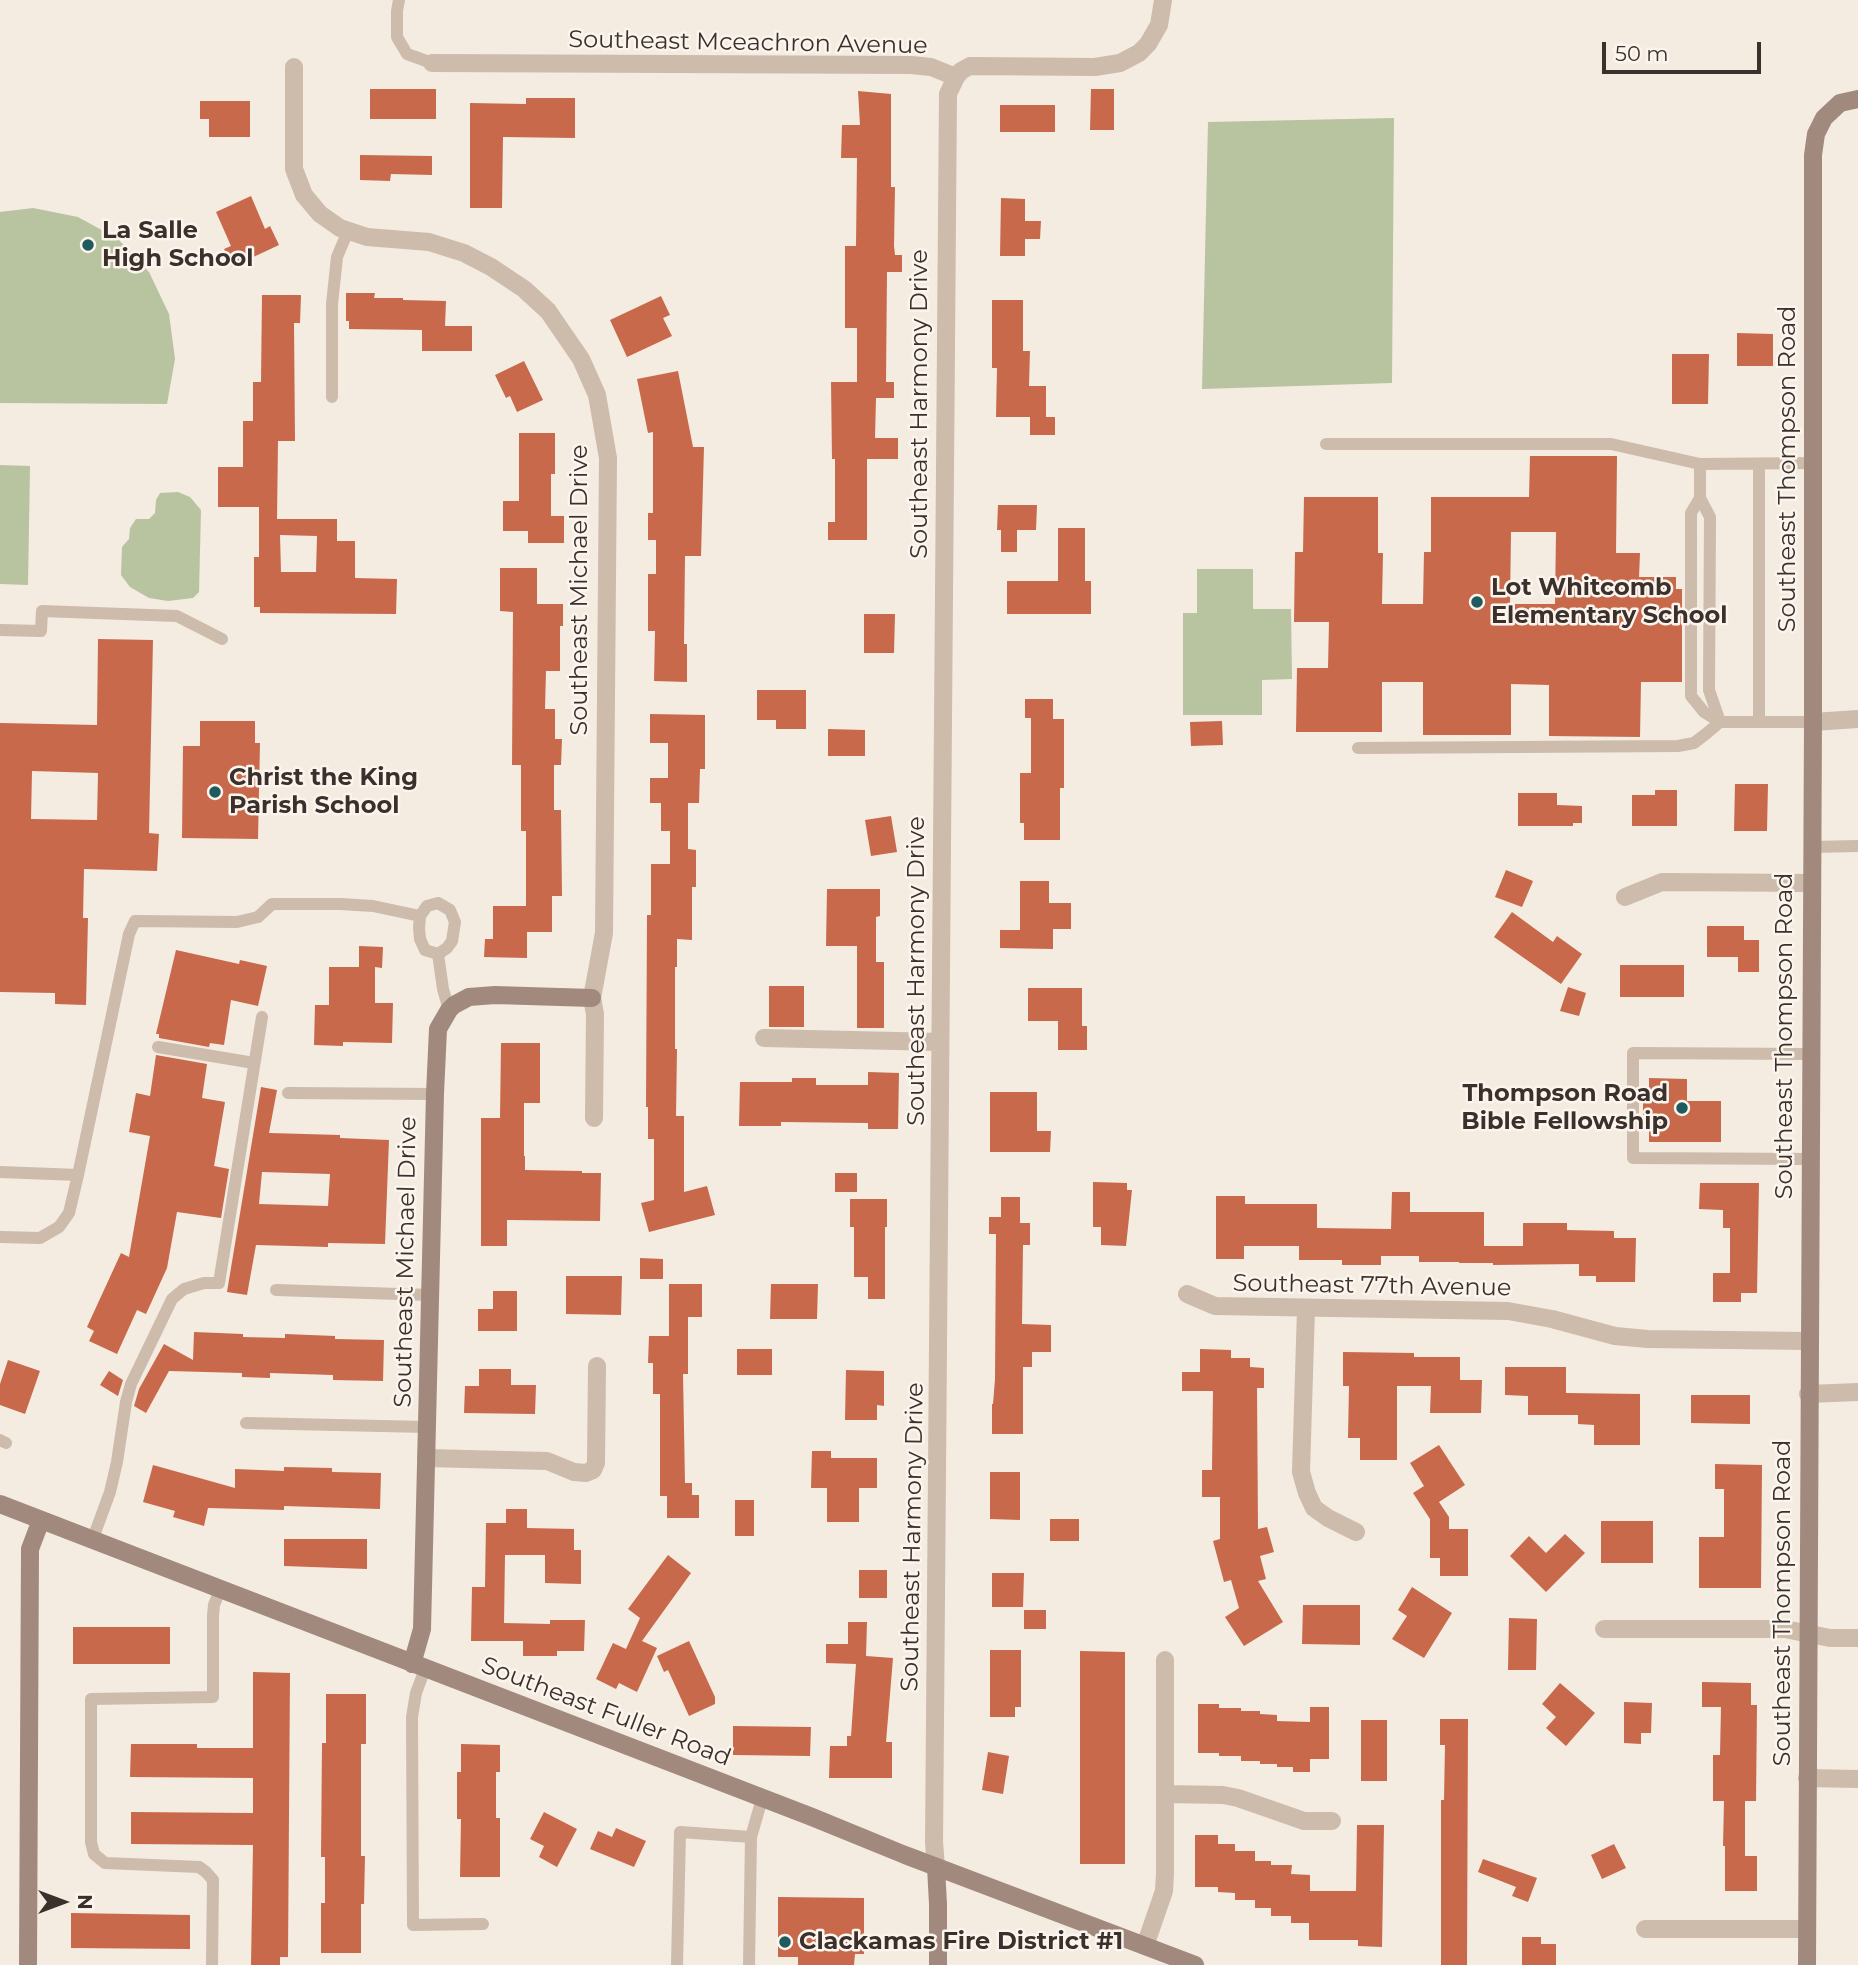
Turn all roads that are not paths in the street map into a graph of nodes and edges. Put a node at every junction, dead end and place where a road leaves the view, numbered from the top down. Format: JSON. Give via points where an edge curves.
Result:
{"nodes":[{"id":1,"x":399,"y":0,"type":"edge"},
{"id":2,"x":1163,"y":0,"type":"edge"},
{"id":3,"x":432,"y":63,"type":"joint"},
{"id":4,"x":294,"y":67,"type":"dead end"},
{"id":5,"x":956,"y":77,"type":"junction"},
{"id":6,"x":1858,"y":99,"type":"edge"},
{"id":7,"x":348,"y":231,"type":"junction"},
{"id":8,"x":332,"y":397,"type":"dead end"},
{"id":9,"x":1326,"y":444,"type":"dead end"},
{"id":10,"x":1813,"y":463,"type":"junction"},
{"id":11,"x":1700,"y":464,"type":"junction"},
{"id":12,"x":1759,"y":464,"type":"junction"},
{"id":13,"x":1700,"y":498,"type":"junction"},
{"id":14,"x":0,"y":630,"type":"edge"},
{"id":15,"x":222,"y":639,"type":"dead end"},
{"id":16,"x":1858,"y":719,"type":"edge"},
{"id":17,"x":1720,"y":722,"type":"junction"},
{"id":18,"x":1759,"y":722,"type":"junction"},
{"id":19,"x":1813,"y":722,"type":"junction"},
{"id":20,"x":1358,"y":748,"type":"dead end"},
{"id":21,"x":1858,"y":846,"type":"edge"},
{"id":22,"x":1811,"y":847,"type":"junction"},
{"id":23,"x":1811,"y":883,"type":"junction"},
{"id":24,"x":1625,"y":897,"type":"dead end"},
{"id":25,"x":420,"y":916,"type":"junction"},
{"id":26,"x":439,"y":954,"type":"junction"},
{"id":27,"x":592,"y":998,"type":"junction"},
{"id":28,"x":449,"y":1010,"type":"junction"},
{"id":29,"x":262,"y":1017,"type":"dead end"},
{"id":30,"x":764,"y":1038,"type":"dead end"},
{"id":31,"x":940,"y":1042,"type":"junction"},
{"id":32,"x":158,"y":1047,"type":"dead end"},
{"id":33,"x":1810,"y":1054,"type":"junction"},
{"id":34,"x":254,"y":1063,"type":"junction"},
{"id":35,"x":288,"y":1093,"type":"dead end"},
{"id":36,"x":435,"y":1094,"type":"junction"},
{"id":37,"x":594,"y":1118,"type":"dead end"},
{"id":38,"x":1810,"y":1159,"type":"junction"},
{"id":39,"x":0,"y":1172,"type":"edge"},
{"id":40,"x":78,"y":1175,"type":"junction"},
{"id":41,"x":0,"y":1237,"type":"edge"},
{"id":42,"x":276,"y":1290,"type":"dead end"},
{"id":43,"x":1187,"y":1294,"type":"dead end"},
{"id":44,"x":430,"y":1295,"type":"junction"},
{"id":45,"x":1306,"y":1309,"type":"junction"},
{"id":46,"x":1808,"y":1341,"type":"junction"},
{"id":47,"x":597,"y":1366,"type":"dead end"},
{"id":48,"x":1858,"y":1392,"type":"edge"},
{"id":49,"x":1808,"y":1394,"type":"junction"},
{"id":50,"x":246,"y":1423,"type":"dead end"},
{"id":51,"x":427,"y":1427,"type":"junction"},
{"id":52,"x":426,"y":1458,"type":"junction"},
{"id":53,"x":0,"y":1504,"type":"edge"},
{"id":54,"x":41,"y":1520,"type":"junction"},
{"id":55,"x":1356,"y":1532,"type":"dead end"},
{"id":56,"x":92,"y":1541,"type":"junction"},
{"id":57,"x":220,"y":1590,"type":"junction"},
{"id":58,"x":1604,"y":1629,"type":"dead end"},
{"id":59,"x":1807,"y":1634,"type":"junction"},
{"id":60,"x":1858,"y":1638,"type":"edge"},
{"id":61,"x":1165,"y":1660,"type":"dead end"},
{"id":62,"x":419,"y":1667,"type":"junction"},
{"id":63,"x":1807,"y":1778,"type":"junction"},
{"id":64,"x":1858,"y":1779,"type":"edge"},
{"id":65,"x":1165,"y":1794,"type":"junction"},
{"id":66,"x":762,"y":1799,"type":"junction"},
{"id":67,"x":1332,"y":1821,"type":"dead end"},
{"id":68,"x":751,"y":1837,"type":"junction"},
{"id":69,"x":936,"y":1867,"type":"junction"},
{"id":70,"x":483,"y":1924,"type":"dead end"},
{"id":71,"x":1645,"y":1929,"type":"dead end"},
{"id":72,"x":1807,"y":1929,"type":"junction"},
{"id":73,"x":1146,"y":1946,"type":"junction"},
{"id":74,"x":28,"y":1965,"type":"edge"},
{"id":75,"x":212,"y":1965,"type":"edge"},
{"id":76,"x":677,"y":1965,"type":"edge"},
{"id":77,"x":749,"y":1965,"type":"edge"},
{"id":78,"x":938,"y":1965,"type":"edge"},
{"id":79,"x":1195,"y":1965,"type":"edge"},
{"id":80,"x":1807,"y":1965,"type":"edge"}],
"edges":[{"from":1,"to":3,"type":"lane","via":[[397,37],[407,54]]},
{"from":2,"to":5,"type":"street","name":"Southeast Mceachron Avenue","via":[[1159,26],[1148,44],[1119,63],[1095,67],[970,66]]},
{"from":3,"to":5,"type":"street","name":"Southeast Mceachron Avenue","via":[[911,65]]},
{"from":4,"to":7,"type":"street","name":"Southeast Michael Drive","via":[[294,169],[304,195],[320,214]]},
{"from":5,"to":31,"type":"street","name":"Southeast Harmony Drive","via":[[947,106]]},
{"from":6,"to":10,"type":"street","name":"Southeast Thompson Road","via":[[1829,111],[1816,134],[1813,155]]},
{"from":7,"to":8,"type":"lane","via":[[337,257],[332,304]]},
{"from":7,"to":27,"type":"street","name":"Southeast Michael Drive","via":[[429,242],[464,253],[513,281],[548,311],[581,359],[597,395],[608,458],[604,933]]},
{"from":9,"to":11,"type":"lane","via":[[1611,444]]},
{"from":10,"to":12,"type":"lane"},
{"from":10,"to":19,"type":"street","name":"Southeast Thompson Road"},
{"from":11,"to":12,"type":"lane"},
{"from":11,"to":13,"type":"lane"},
{"from":12,"to":18,"type":"lane"},
{"from":13,"to":17,"type":"lane","via":[[1710,517],[1709,690]]},
{"from":13,"to":17,"type":"lane","via":[[1691,513],[1691,696]]},
{"from":14,"to":15,"type":"lane","via":[[41,631],[42,611],[177,616]]},
{"from":16,"to":19,"type":"street"},
{"from":17,"to":18,"type":"lane"},
{"from":17,"to":20,"type":"lane","via":[[1694,743],[1678,746]]},
{"from":18,"to":19,"type":"lane"},
{"from":19,"to":22,"type":"street","name":"Southeast Thompson Road"},
{"from":21,"to":22,"type":"lane"},
{"from":22,"to":23,"type":"street","name":"Southeast Thompson Road"},
{"from":23,"to":24,"type":"street","via":[[1662,882]]},
{"from":23,"to":33,"type":"street","name":"Southeast Thompson Road"},
{"from":25,"to":26,"type":"lane","via":[[425,950]]},
{"from":25,"to":26,"type":"lane","via":[[428,906],[439,903],[450,910],[455,922],[452,941]]},
{"from":25,"to":40,"type":"lane","via":[[373,906],[272,904],[258,917],[237,922],[135,921]]},
{"from":26,"to":28,"type":"lane"},
{"from":27,"to":28,"type":"street","via":[[476,995]]},
{"from":27,"to":37,"type":"street","name":"Southeast Michael Drive"},
{"from":28,"to":36,"type":"street","name":"Southeast Michael Drive","via":[[439,1029]]},
{"from":29,"to":34,"type":"lane"},
{"from":30,"to":31,"type":"street"},
{"from":31,"to":69,"type":"street","name":"Southeast Harmony Drive"},
{"from":32,"to":34,"type":"lane"},
{"from":33,"to":38,"type":"street","name":"Southeast Thompson Road"},
{"from":33,"to":38,"type":"lane","via":[[1633,1053],[1633,1158]]},
{"from":34,"to":56,"type":"lane","via":[[219,1283],[184,1289],[172,1299],[125,1402],[110,1492]]},
{"from":35,"to":36,"type":"lane"},
{"from":36,"to":44,"type":"street","name":"Southeast Michael Drive"},
{"from":38,"to":46,"type":"street","name":"Southeast Thompson Road"},
{"from":39,"to":40,"type":"lane"},
{"from":40,"to":41,"type":"lane","via":[[69,1213],[59,1227],[40,1238]]},
{"from":42,"to":44,"type":"lane"},
{"from":43,"to":45,"type":"street","name":"Southeast 77th Avenue","via":[[1215,1307]]},
{"from":44,"to":51,"type":"street","name":"Southeast Michael Drive"},
{"from":45,"to":46,"type":"street","name":"Southeast 77th Avenue","via":[[1508,1311],[1648,1339]]},
{"from":45,"to":55,"type":"street","via":[[1301,1472],[1314,1508]]},
{"from":46,"to":49,"type":"street","name":"Southeast Thompson Road"},
{"from":47,"to":52,"type":"street","via":[[593,1470],[574,1472],[547,1461]]},
{"from":48,"to":49,"type":"street"},
{"from":49,"to":59,"type":"street","name":"Southeast Thompson Road"},
{"from":50,"to":51,"type":"lane"},
{"from":51,"to":52,"type":"street","name":"Southeast Michael Drive"},
{"from":52,"to":62,"type":"street","name":"Southeast Michael Drive"},
{"from":53,"to":54,"type":"street","name":"Southeast Fuller Road"},
{"from":54,"to":56,"type":"street","name":"Southeast Fuller Road"},
{"from":54,"to":74,"type":"street","via":[[30,1549]]},
{"from":56,"to":57,"type":"street","name":"Southeast Fuller Road"},
{"from":57,"to":62,"type":"street","name":"Southeast Fuller Road"},
{"from":57,"to":75,"type":"lane","via":[[213,1616],[213,1697],[91,1699],[94,1854],[104,1863],[199,1867],[206,1872],[213,1880]]},
{"from":58,"to":59,"type":"street","via":[[1785,1629]]},
{"from":59,"to":60,"type":"street"},
{"from":59,"to":63,"type":"street","name":"Southeast Thompson Road"},
{"from":61,"to":65,"type":"street"},
{"from":62,"to":66,"type":"street","name":"Southeast Fuller Road"},
{"from":62,"to":70,"type":"lane","via":[[412,1717],[413,1925]]},
{"from":63,"to":64,"type":"street"},
{"from":63,"to":72,"type":"street","name":"Southeast Thompson Road"},
{"from":65,"to":67,"type":"street","via":[[1238,1798],[1304,1821]]},
{"from":65,"to":73,"type":"street","via":[[1164,1891]]},
{"from":66,"to":68,"type":"lane"},
{"from":66,"to":69,"type":"street","name":"Southeast Fuller Road"},
{"from":68,"to":76,"type":"lane","via":[[680,1832]]},
{"from":68,"to":77,"type":"lane"},
{"from":69,"to":73,"type":"street","name":"Southeast Fuller Road"},
{"from":69,"to":78,"type":"street"},
{"from":71,"to":72,"type":"street"},
{"from":72,"to":80,"type":"street","name":"Southeast Thompson Road"},
{"from":73,"to":79,"type":"street","name":"Southeast Fuller Road"}]}
